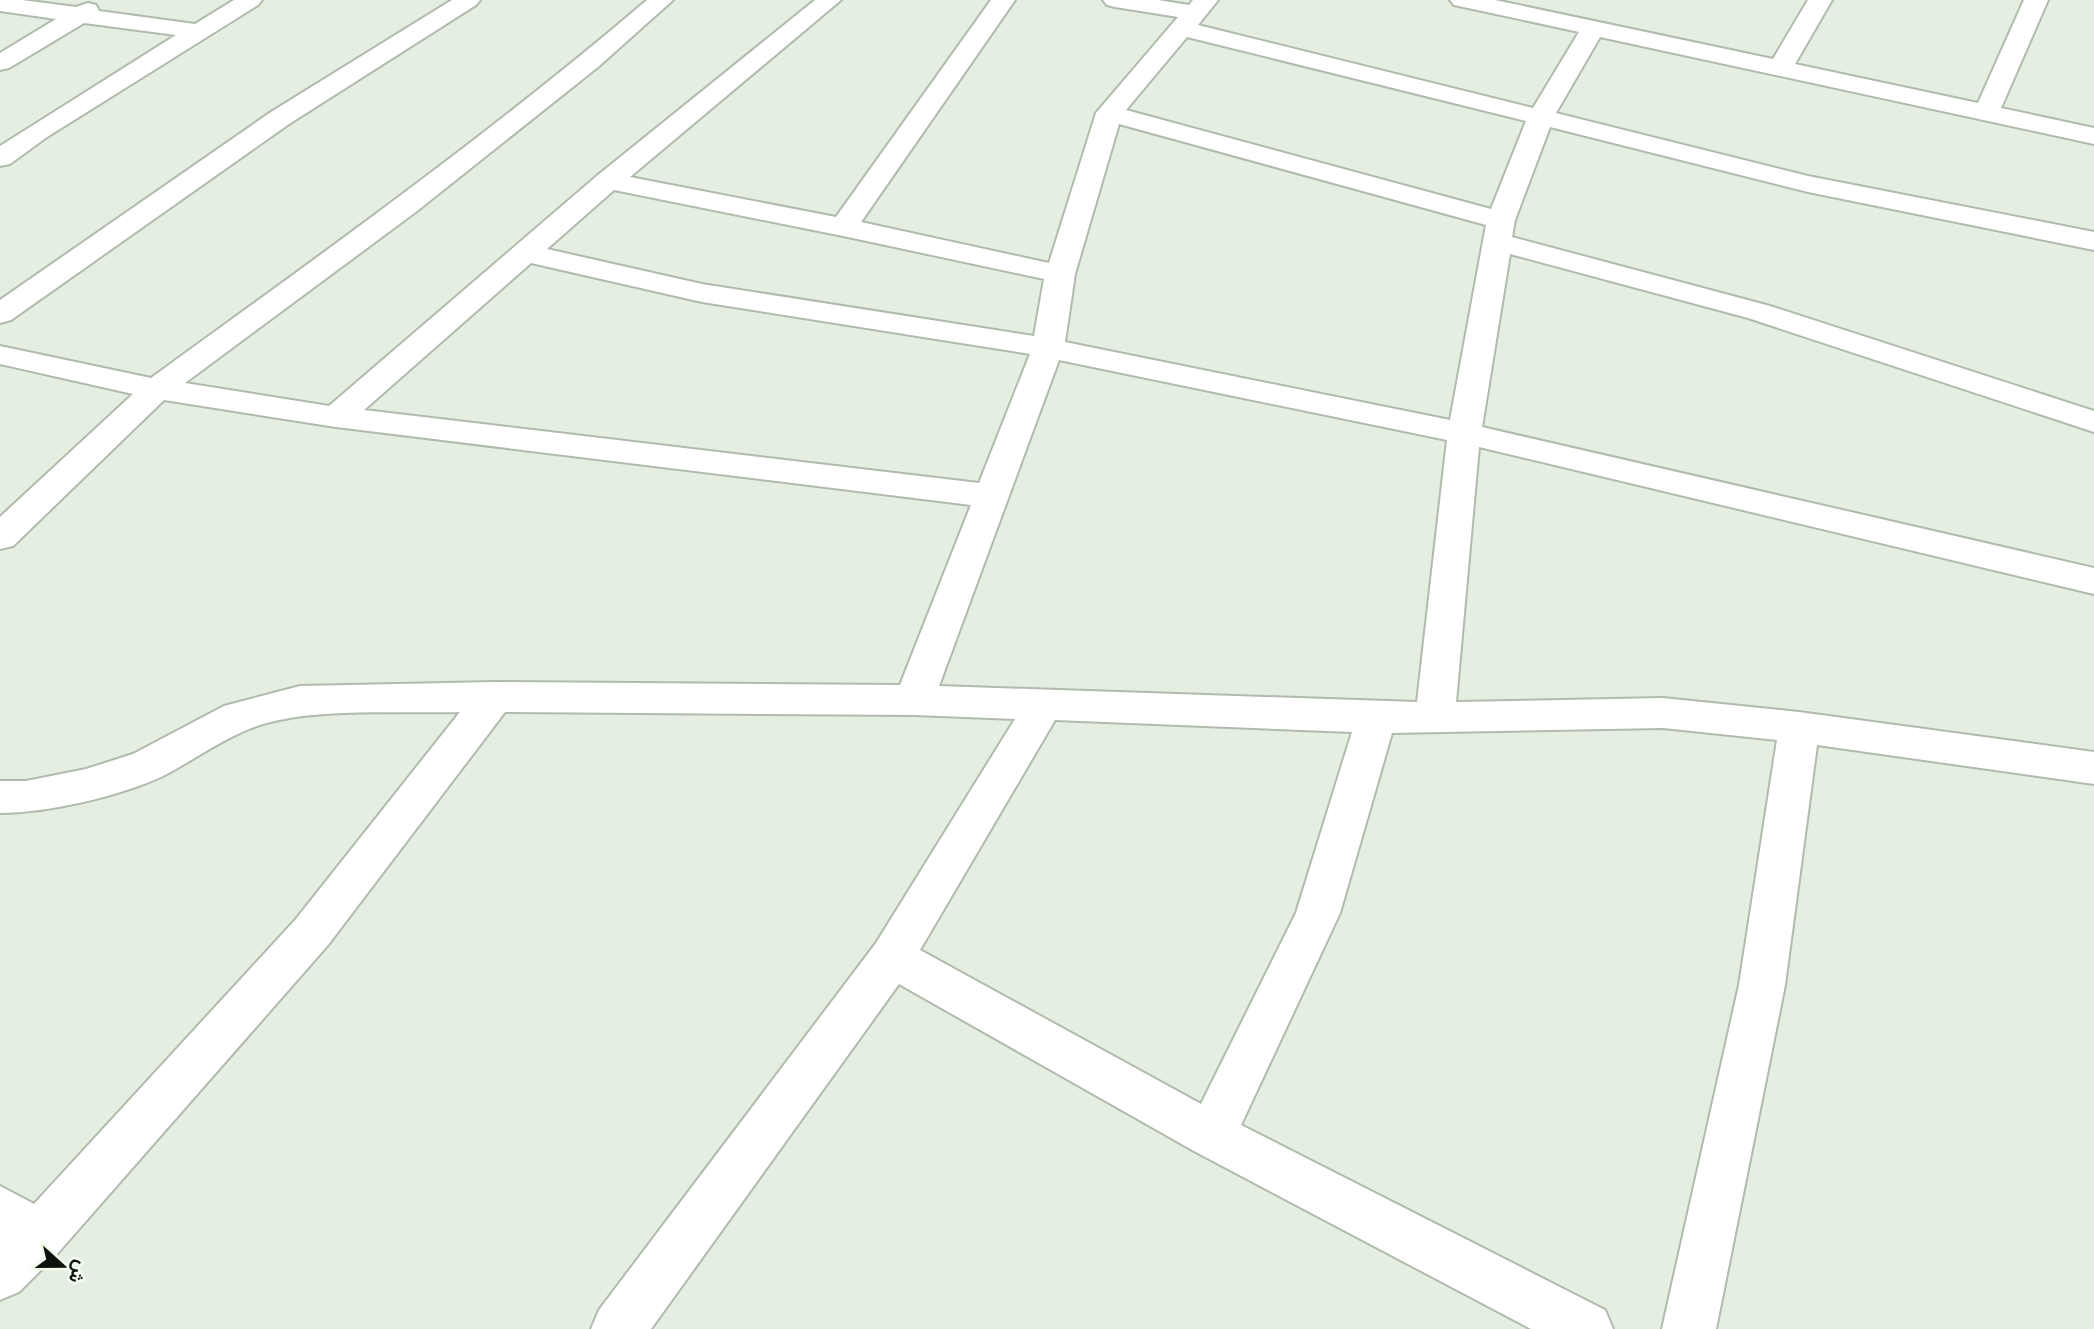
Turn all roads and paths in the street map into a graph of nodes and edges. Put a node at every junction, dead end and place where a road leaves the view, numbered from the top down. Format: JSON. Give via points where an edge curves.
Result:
{"nodes":[{"id":1,"x":104,"y":0,"type":"edge"},
{"id":2,"x":250,"y":0,"type":"edge"},
{"id":3,"x":468,"y":0,"type":"edge"},
{"id":4,"x":661,"y":0,"type":"edge"},
{"id":5,"x":829,"y":0,"type":"edge"},
{"id":6,"x":1003,"y":0,"type":"edge"},
{"id":7,"x":1115,"y":0,"type":"edge"},
{"id":8,"x":1462,"y":0,"type":"edge"},
{"id":9,"x":1820,"y":0,"type":"edge"},
{"id":10,"x":2036,"y":0,"type":"edge"},
{"id":11,"x":0,"y":4,"type":"edge"},
{"id":12,"x":1194,"y":14,"type":"edge"},
{"id":13,"x":81,"y":15,"type":"junction"},
{"id":14,"x":1592,"y":30,"type":"junction"},
{"id":15,"x":196,"y":31,"type":"junction"},
{"id":16,"x":0,"y":63,"type":"edge"},
{"id":17,"x":1779,"y":70,"type":"junction"},
{"id":18,"x":1109,"y":113,"type":"junction"},
{"id":19,"x":1986,"y":114,"type":"junction"},
{"id":20,"x":1540,"y":118,"type":"junction"},
{"id":21,"x":2094,"y":136,"type":"edge"},
{"id":22,"x":0,"y":158,"type":"edge"},
{"id":23,"x":608,"y":181,"type":"junction"},
{"id":24,"x":843,"y":227,"type":"junction"},
{"id":25,"x":1499,"y":231,"type":"junction"},
{"id":26,"x":2094,"y":240,"type":"edge"},
{"id":27,"x":524,"y":253,"type":"junction"},
{"id":28,"x":1060,"y":274,"type":"junction"},
{"id":29,"x":0,"y":314,"type":"edge"},
{"id":30,"x":1048,"y":348,"type":"junction"},
{"id":31,"x":0,"y":355,"type":"edge"},
{"id":32,"x":157,"y":389,"type":"junction"},
{"id":33,"x":336,"y":417,"type":"junction"},
{"id":34,"x":2094,"y":422,"type":"edge"},
{"id":35,"x":1464,"y":433,"type":"junction"},
{"id":36,"x":990,"y":496,"type":"junction"},
{"id":37,"x":0,"y":537,"type":"edge"},
{"id":38,"x":2094,"y":581,"type":"edge"},
{"id":39,"x":494,"y":697,"type":"junction"},
{"id":40,"x":914,"y":700,"type":"junction"},
{"id":41,"x":1043,"y":706,"type":"junction"},
{"id":42,"x":1376,"y":718,"type":"junction"},
{"id":43,"x":1435,"y":719,"type":"junction"},
{"id":44,"x":1799,"y":727,"type":"junction"},
{"id":45,"x":2094,"y":768,"type":"edge"},
{"id":46,"x":0,"y":797,"type":"edge"},
{"id":47,"x":892,"y":957,"type":"junction"},
{"id":48,"x":1211,"y":1135,"type":"junction"},
{"id":49,"x":19,"y":1223,"type":"edge"},
{"id":50,"x":0,"y":1273,"type":"edge"},
{"id":51,"x":618,"y":1329,"type":"edge"},
{"id":52,"x":1586,"y":1329,"type":"edge"},
{"id":53,"x":1689,"y":1329,"type":"edge"}],
"edges":[{"from":1,"to":13,"type":"street"},
{"from":2,"to":15,"type":"street"},
{"from":3,"to":29,"type":"street","via":[[280,118]]},
{"from":4,"to":32,"type":"street","via":[[407,205]]},
{"from":5,"to":23,"type":"street"},
{"from":6,"to":24,"type":"street"},
{"from":7,"to":12,"type":"street"},
{"from":8,"to":14,"type":"street"},
{"from":9,"to":17,"type":"street"},
{"from":10,"to":19,"type":"street"},
{"from":11,"to":13,"type":"street"},
{"from":12,"to":18,"type":"street"},
{"from":12,"to":20,"type":"street"},
{"from":13,"to":15,"type":"street"},
{"from":13,"to":16,"type":"street"},
{"from":14,"to":17,"type":"street"},
{"from":14,"to":20,"type":"street"},
{"from":15,"to":22,"type":"street"},
{"from":17,"to":19,"type":"street"},
{"from":18,"to":25,"type":"street"},
{"from":18,"to":28,"type":"street"},
{"from":19,"to":21,"type":"street"},
{"from":20,"to":25,"type":"street"},
{"from":20,"to":26,"type":"street","via":[[1808,184]]},
{"from":23,"to":24,"type":"street"},
{"from":23,"to":27,"type":"street"},
{"from":24,"to":28,"type":"street"},
{"from":25,"to":34,"type":"street"},
{"from":25,"to":35,"type":"street"},
{"from":27,"to":30,"type":"street","via":[[702,293]]},
{"from":27,"to":33,"type":"street"},
{"from":28,"to":30,"type":"street"},
{"from":30,"to":35,"type":"street"},
{"from":30,"to":36,"type":"street"},
{"from":31,"to":32,"type":"street"},
{"from":32,"to":33,"type":"street"},
{"from":32,"to":37,"type":"street"},
{"from":33,"to":36,"type":"street"},
{"from":35,"to":38,"type":"street"},
{"from":35,"to":43,"type":"street"},
{"from":36,"to":40,"type":"street"},
{"from":39,"to":40,"type":"street"},
{"from":39,"to":46,"type":"street","via":[[300,702],[238,717],[147,765],[98,781],[26,797]]},
{"from":39,"to":49,"type":"street","via":[[312,932]]},
{"from":40,"to":41,"type":"street"},
{"from":41,"to":42,"type":"street"},
{"from":41,"to":47,"type":"street"},
{"from":42,"to":43,"type":"street"},
{"from":42,"to":48,"type":"street","via":[[1318,913]]},
{"from":43,"to":44,"type":"street","via":[[1663,713]]},
{"from":44,"to":45,"type":"street"},
{"from":44,"to":53,"type":"street","via":[[1762,985]]},
{"from":47,"to":48,"type":"street"},
{"from":47,"to":51,"type":"street"},
{"from":48,"to":52,"type":"street"},
{"from":49,"to":50,"type":"street"}]}
